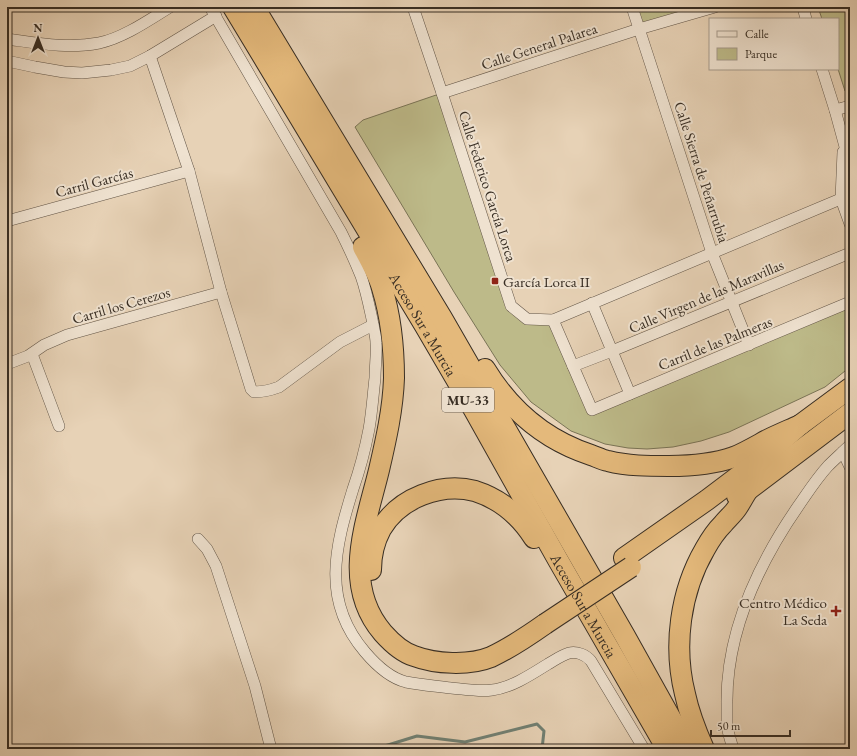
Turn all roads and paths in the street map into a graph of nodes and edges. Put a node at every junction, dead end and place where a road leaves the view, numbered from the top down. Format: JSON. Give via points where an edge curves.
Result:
{"nodes":[{"id":1,"x":170,"y":7,"type":"edge"},
{"id":2,"x":233,"y":7,"type":"edge"},
{"id":3,"x":254,"y":7,"type":"edge"},
{"id":4,"x":413,"y":7,"type":"edge"},
{"id":5,"x":632,"y":7,"type":"edge"},
{"id":6,"x":714,"y":7,"type":"edge"},
{"id":7,"x":802,"y":7,"type":"edge"},
{"id":8,"x":213,"y":12,"type":"edge"},
{"id":9,"x":806,"y":18,"type":"edge"},
{"id":10,"x":639,"y":29,"type":"junction"},
{"id":11,"x":7,"y":39,"type":"edge"},
{"id":12,"x":262,"y":54,"type":"junction"},
{"id":13,"x":150,"y":56,"type":"junction"},
{"id":14,"x":7,"y":61,"type":"edge"},
{"id":15,"x":822,"y":70,"type":"edge"},
{"id":16,"x":442,"y":93,"type":"junction"},
{"id":17,"x":850,"y":106,"type":"edge"},
{"id":18,"x":835,"y":110,"type":"junction"},
{"id":19,"x":844,"y":142,"type":"junction"},
{"id":20,"x":850,"y":165,"type":"edge"},
{"id":21,"x":188,"y":171,"type":"junction"},
{"id":22,"x":846,"y":197,"type":"edge"},
{"id":23,"x":7,"y":221,"type":"edge"},
{"id":24,"x":850,"y":224,"type":"edge"},
{"id":25,"x":850,"y":252,"type":"edge"},
{"id":26,"x":712,"y":253,"type":"junction"},
{"id":27,"x":221,"y":292,"type":"junction"},
{"id":28,"x":732,"y":302,"type":"junction"},
{"id":29,"x":850,"y":302,"type":"edge"},
{"id":30,"x":592,"y":303,"type":"junction"},
{"id":31,"x":442,"y":318,"type":"junction"},
{"id":32,"x":553,"y":320,"type":"junction"},
{"id":33,"x":373,"y":325,"type":"junction"},
{"id":34,"x":749,"y":345,"type":"junction"},
{"id":35,"x":612,"y":351,"type":"junction"},
{"id":36,"x":32,"y":354,"type":"junction"},
{"id":37,"x":7,"y":364,"type":"edge"},
{"id":38,"x":573,"y":366,"type":"junction"},
{"id":39,"x":850,"y":388,"type":"edge"},
{"id":40,"x":630,"y":394,"type":"junction"},
{"id":41,"x":850,"y":413,"type":"edge"},
{"id":42,"x":800,"y":425,"type":"junction"},
{"id":43,"x":59,"y":426,"type":"dead end"},
{"id":44,"x":846,"y":449,"type":"edge"},
{"id":45,"x":850,"y":467,"type":"edge"},
{"id":46,"x":748,"y":490,"type":"junction"},
{"id":47,"x":198,"y":539,"type":"dead end"},
{"id":48,"x":558,"y":560,"type":"junction"},
{"id":49,"x":628,"y":562,"type":"junction"},
{"id":50,"x":543,"y":619,"type":"junction"},
{"id":51,"x":271,"y":749,"type":"edge"},
{"id":52,"x":644,"y":749,"type":"edge"},
{"id":53,"x":667,"y":749,"type":"edge"},
{"id":54,"x":688,"y":749,"type":"edge"},
{"id":55,"x":704,"y":749,"type":"edge"},
{"id":56,"x":733,"y":749,"type":"edge"}],
"edges":[{"from":1,"to":11,"type":"street","via":[[100,43],[62,45]]},
{"from":2,"to":12,"type":"highway","name":"Acceso Sur a Murcia","number":"MU-33"},
{"from":3,"to":31,"type":"highway","name":"Acceso Sur a Murcia","number":"MU-33"},
{"from":4,"to":16,"type":"street","name":"Calle Federico García Lorca"},
{"from":5,"to":10,"type":"street","name":"Calle Sierra de Peñarrubia"},
{"from":6,"to":10,"type":"street","name":"Calle General Palarea"},
{"from":7,"to":9,"type":"street"},
{"from":8,"to":13,"type":"street"},
{"from":8,"to":33,"type":"street","via":[[344,239],[361,276]]},
{"from":10,"to":16,"type":"street","name":"Calle General Palarea"},
{"from":10,"to":26,"type":"street","name":"Calle Sierra de Peñarrubia"},
{"from":12,"to":48,"type":"highway","name":"Acceso Sur a Murcia","number":"MU-33","via":[[425,326]]},
{"from":12,"to":50,"type":"highway","via":[[376,273],[389,316],[394,377],[391,406],[384,449],[364,526],[360,556],[359,574],[368,609],[378,628],[396,646],[409,655],[439,663],[473,661],[489,657],[520,640]]},
{"from":13,"to":14,"type":"street","via":[[130,66],[82,73]]},
{"from":13,"to":21,"type":"street"},
{"from":15,"to":18,"type":"street"},
{"from":16,"to":32,"type":"street","name":"Calle Federico García Lorca","via":[[511,306],[527,319]]},
{"from":17,"to":18,"type":"street"},
{"from":18,"to":19,"type":"street"},
{"from":19,"to":20,"type":"street"},
{"from":19,"to":22,"type":"street"},
{"from":21,"to":23,"type":"street","name":"Carril Garcías"},
{"from":21,"to":27,"type":"street"},
{"from":22,"to":24,"type":"street"},
{"from":22,"to":26,"type":"street"},
{"from":25,"to":28,"type":"street","name":"Calle Virgen de las Maravillas"},
{"from":26,"to":28,"type":"street","name":"Calle Sierra de Peñarrubia"},
{"from":26,"to":30,"type":"street"},
{"from":27,"to":33,"type":"street","via":[[248,383],[254,392],[279,387],[340,342]]},
{"from":27,"to":36,"type":"street","name":"Carril los Cerezos","via":[[67,335],[44,345]]},
{"from":28,"to":34,"type":"street","name":"Calle Sierra de Peñarrubia"},
{"from":28,"to":35,"type":"street","name":"Calle Virgen de las Maravillas"},
{"from":29,"to":34,"type":"street","name":"Carril de las Palmeras"},
{"from":30,"to":32,"type":"street"},
{"from":30,"to":35,"type":"street"},
{"from":31,"to":42,"type":"highway","via":[[468,341],[504,396],[528,420],[561,442],[608,461],[648,466],[715,462],[734,457]]},
{"from":31,"to":54,"type":"highway","name":"Acceso Sur a Murcia","number":"MU-33"},
{"from":32,"to":38,"type":"street"},
{"from":33,"to":52,"type":"street","via":[[376,354],[369,427],[362,462],[343,521],[336,569],[338,597],[353,636],[368,657],[394,677],[418,684],[470,690],[501,689],[570,653],[586,656],[591,660]]},
{"from":34,"to":40,"type":"street","name":"Carril de las Palmeras"},
{"from":35,"to":38,"type":"street","name":"Calle Virgen de las Maravillas"},
{"from":35,"to":40,"type":"street"},
{"from":36,"to":37,"type":"street","name":"Carril los Cerezos"},
{"from":36,"to":43,"type":"street"},
{"from":38,"to":40,"type":"street","name":"Carril de las Palmeras","via":[[592,410]]},
{"from":39,"to":42,"type":"highway"},
{"from":41,"to":46,"type":"highway"},
{"from":42,"to":49,"type":"highway","via":[[756,463]]},
{"from":44,"to":45,"type":"street"},
{"from":44,"to":56,"type":"street","via":[[823,472],[785,525],[764,561],[740,616],[727,688],[727,726]]},
{"from":46,"to":49,"type":"highway"},
{"from":46,"to":55,"type":"highway","via":[[705,548],[692,577],[682,614],[679,646],[681,678],[690,715]]},
{"from":47,"to":51,"type":"street","via":[[216,566],[255,686]]},
{"from":48,"to":50,"type":"highway","via":[[542,550],[530,531],[510,510],[486,495],[463,489],[444,489],[409,501],[382,528],[372,550],[370,571],[378,606],[393,629],[403,638],[425,649],[437,652],[467,652]]},
{"from":48,"to":53,"type":"highway","name":"Acceso Sur a Murcia","number":"MU-33"},
{"from":49,"to":50,"type":"highway"}]}
